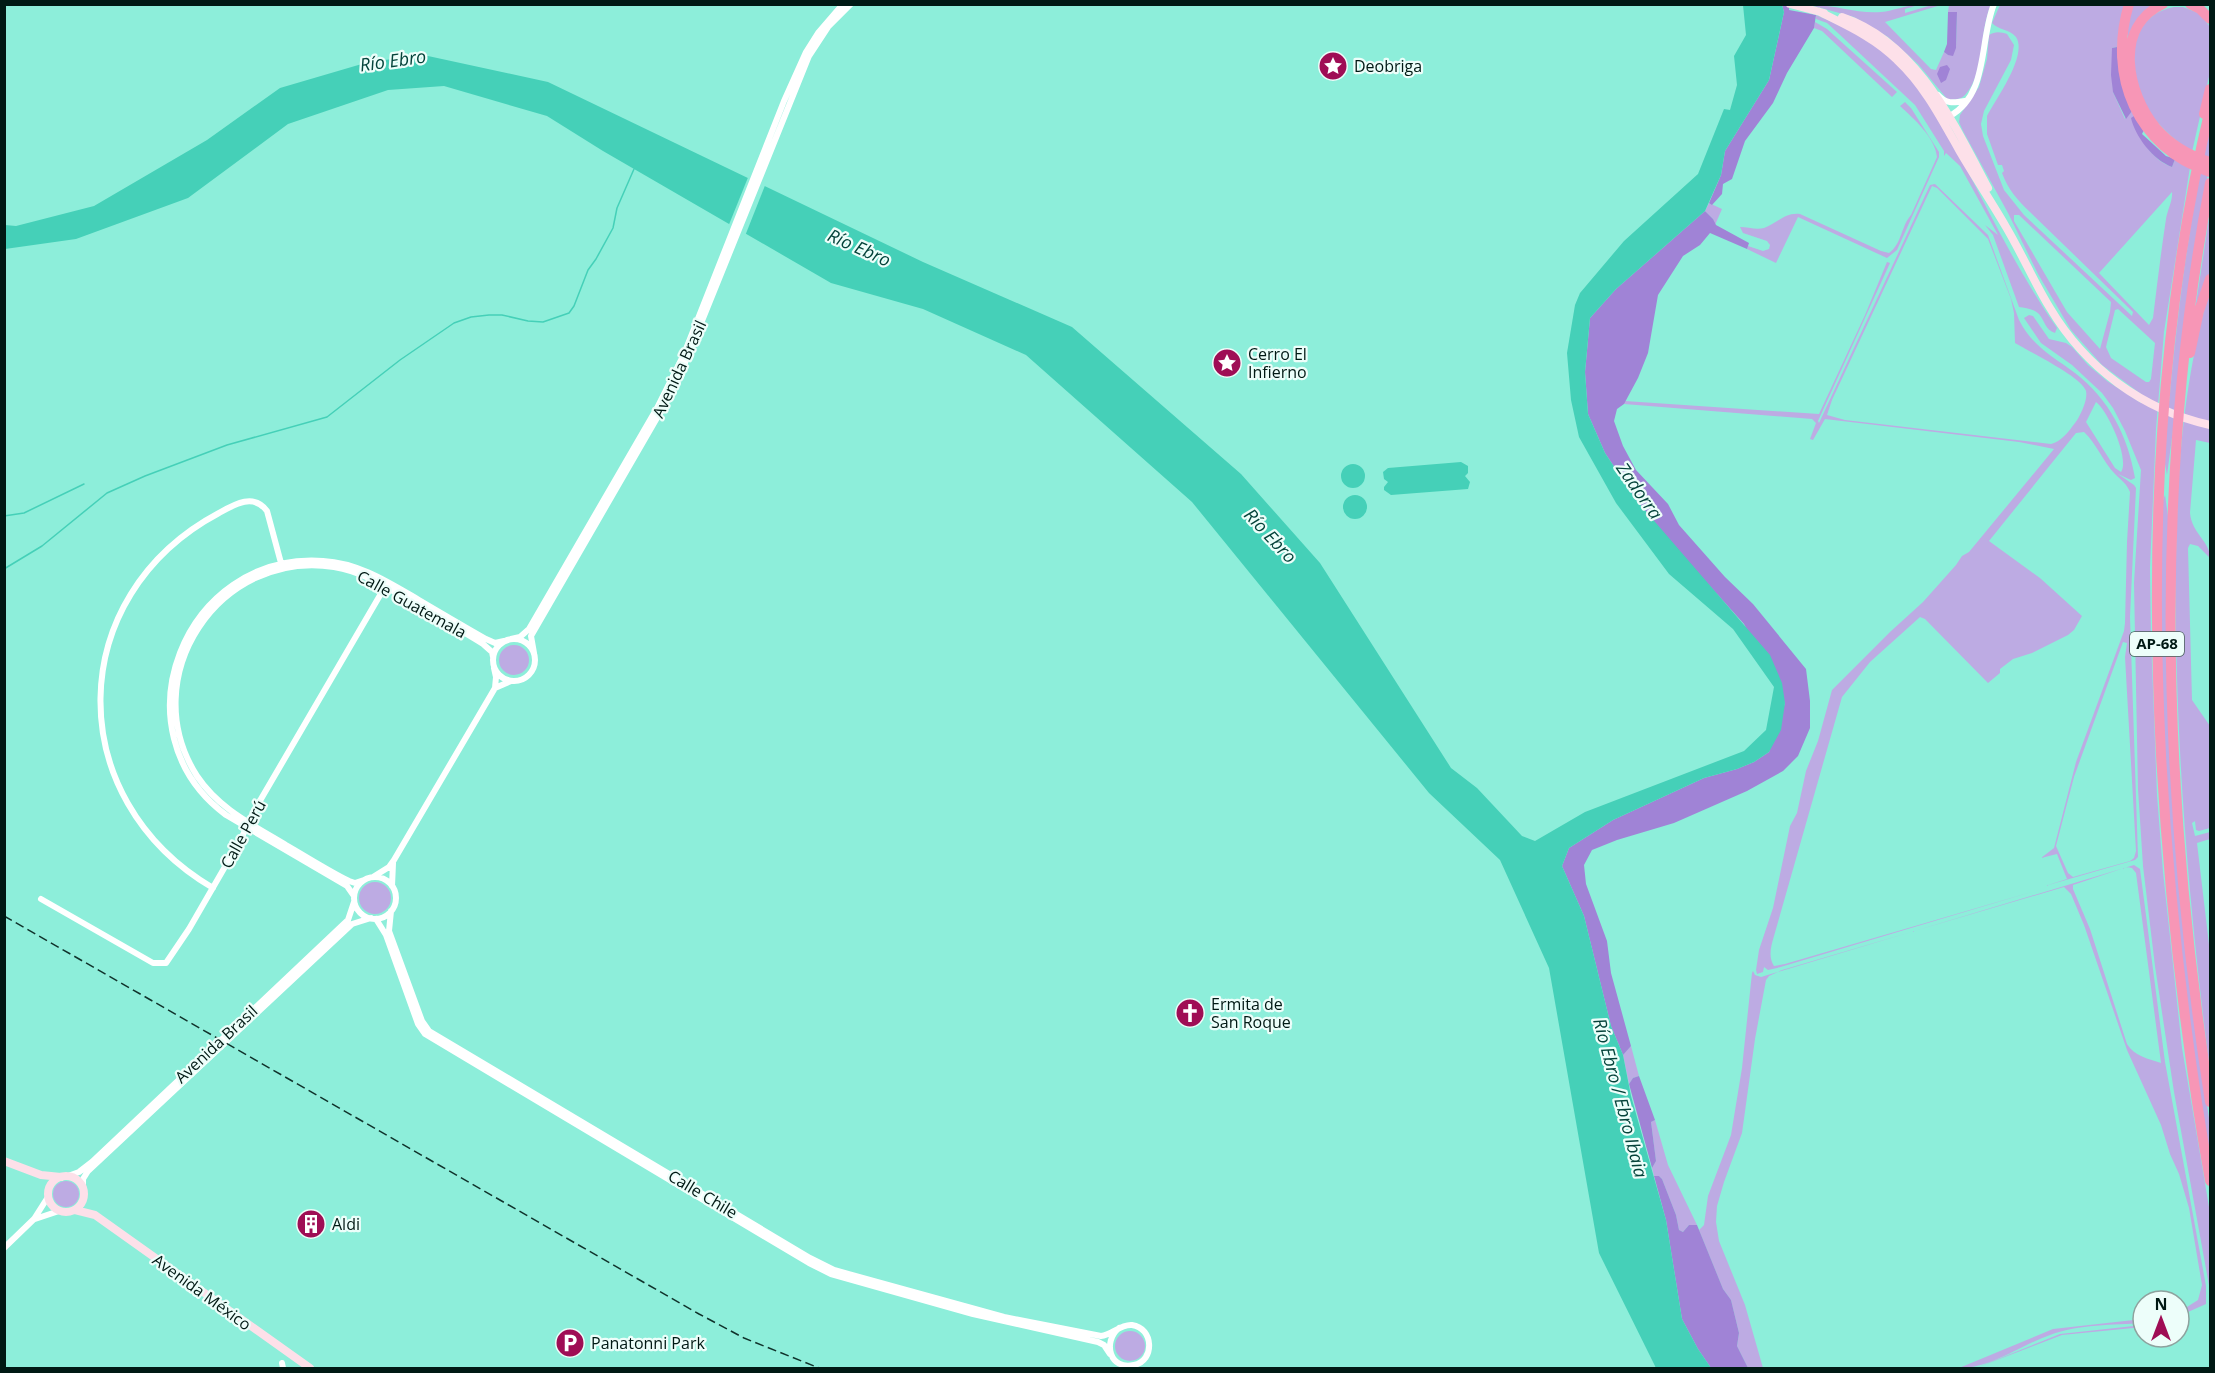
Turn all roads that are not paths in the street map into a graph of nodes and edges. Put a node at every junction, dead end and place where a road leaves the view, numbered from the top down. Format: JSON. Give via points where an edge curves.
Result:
{"nodes":[{"id":1,"x":843,"y":4,"type":"edge"},
{"id":2,"x":850,"y":4,"type":"edge"},
{"id":3,"x":1790,"y":4,"type":"edge"},
{"id":4,"x":1994,"y":4,"type":"edge"},
{"id":5,"x":2129,"y":4,"type":"edge"},
{"id":6,"x":2163,"y":4,"type":"edge"},
{"id":7,"x":2190,"y":4,"type":"edge"},
{"id":8,"x":1820,"y":12,"type":"junction"},
{"id":9,"x":2211,"y":19,"type":"edge"},
{"id":10,"x":1904,"y":57,"type":"junction"},
{"id":11,"x":1919,"y":82,"type":"junction"},
{"id":12,"x":2211,"y":88,"type":"edge"},
{"id":13,"x":1965,"y":101,"type":"junction"},
{"id":14,"x":2211,"y":109,"type":"edge"},
{"id":15,"x":1958,"y":110,"type":"junction"},
{"id":16,"x":1947,"y":115,"type":"junction"},
{"id":17,"x":778,"y":125,"type":"junction"},
{"id":18,"x":2202,"y":144,"type":"junction"},
{"id":19,"x":2179,"y":152,"type":"junction"},
{"id":20,"x":2211,"y":162,"type":"edge"},
{"id":21,"x":1972,"y":165,"type":"junction"},
{"id":22,"x":2211,"y":172,"type":"edge"},
{"id":23,"x":2211,"y":183,"type":"edge"},
{"id":24,"x":2211,"y":279,"type":"edge"},
{"id":25,"x":2182,"y":385,"type":"junction"},
{"id":26,"x":2207,"y":424,"type":"edge"},
{"id":27,"x":280,"y":563,"type":"junction"},
{"id":28,"x":386,"y":584,"type":"junction"},
{"id":29,"x":549,"y":598,"type":"junction"},
{"id":30,"x":507,"y":640,"type":"junction"},
{"id":31,"x":534,"y":653,"type":"junction"},
{"id":32,"x":493,"y":657,"type":"junction"},
{"id":33,"x":494,"y":668,"type":"junction"},
{"id":34,"x":511,"y":681,"type":"junction"},
{"id":35,"x":495,"y":688,"type":"junction"},
{"id":36,"x":247,"y":825,"type":"junction"},
{"id":37,"x":394,"y":860,"type":"junction"},
{"id":38,"x":373,"y":877,"type":"junction"},
{"id":39,"x":364,"y":880,"type":"junction"},
{"id":40,"x":392,"y":887,"type":"junction"},
{"id":41,"x":213,"y":888,"type":"junction"},
{"id":42,"x":354,"y":899,"type":"junction"},
{"id":43,"x":42,"y":900,"type":"dead end"},
{"id":44,"x":391,"y":911,"type":"junction"},
{"id":45,"x":374,"y":919,"type":"junction"},
{"id":46,"x":238,"y":1028,"type":"junction"},
{"id":47,"x":210,"y":1054,"type":"junction"},
{"id":48,"x":2211,"y":1102,"type":"edge"},
{"id":49,"x":4,"y":1161,"type":"edge"},
{"id":50,"x":41,"y":1175,"type":"junction"},
{"id":51,"x":64,"y":1176,"type":"junction"},
{"id":52,"x":2211,"y":1180,"type":"edge"},
{"id":53,"x":84,"y":1192,"type":"junction"},
{"id":54,"x":48,"y":1195,"type":"junction"},
{"id":55,"x":75,"y":1210,"type":"junction"},
{"id":56,"x":59,"y":1211,"type":"junction"},
{"id":57,"x":95,"y":1215,"type":"junction"},
{"id":58,"x":34,"y":1219,"type":"junction"},
{"id":59,"x":4,"y":1248,"type":"edge"},
{"id":60,"x":1119,"y":1328,"type":"junction"},
{"id":61,"x":1112,"y":1356,"type":"junction"},
{"id":62,"x":310,"y":1368,"type":"edge"}],
"edges":[{"from":1,"to":17,"type":"street","via":[[806,52]]},
{"from":2,"to":17,"type":"street","via":[[828,27],[809,56]]},
{"from":3,"to":8,"type":"main road"},
{"from":4,"to":13,"type":"street","via":[[1978,80]]},
{"from":5,"to":19,"type":"highway","via":[[2121,44],[2127,88],[2154,136]]},
{"from":6,"to":19,"type":"highway","via":[[2147,14],[2135,30],[2130,70],[2147,115]]},
{"from":7,"to":9,"type":"highway"},
{"from":8,"to":10,"type":"main road","via":[[1864,27]]},
{"from":8,"to":11,"type":"main road","via":[[1876,42]]},
{"from":10,"to":13,"type":"street","via":[[1915,64],[1943,100]]},
{"from":10,"to":16,"type":"main road"},
{"from":11,"to":16,"type":"street"},
{"from":11,"to":21,"type":"main road"},
{"from":12,"to":18,"type":"highway","via":[[2202,123]]},
{"from":13,"to":15,"type":"street"},
{"from":13,"to":16,"type":"street"},
{"from":14,"to":18,"type":"highway","number":"AP-68"},
{"from":15,"to":16,"type":"street"},
{"from":15,"to":21,"type":"street","via":[[1958,128],[1971,153]]},
{"from":16,"to":21,"type":"main road"},
{"from":17,"to":29,"type":"street","name":"Avenida Brasil","via":[[683,368]]},
{"from":18,"to":52,"type":"highway","number":"AP-68","via":[[2166,374],[2158,487],[2156,617],[2173,921],[2190,1058]]},
{"from":19,"to":20,"type":"highway"},
{"from":19,"to":22,"type":"highway","via":[[2196,167]]},
{"from":21,"to":26,"type":"main road","via":[[2050,309],[2097,367],[2142,399]]},
{"from":23,"to":25,"type":"highway","number":"AP-68","via":[[2189,315]]},
{"from":24,"to":25,"type":"highway","via":[[2199,311],[2187,377]]},
{"from":25,"to":48,"type":"highway","number":"AP-68","via":[[2172,548],[2173,721],[2187,919]]},
{"from":27,"to":28,"type":"street","name":"Calle Guatemala","via":[[339,562],[369,572]]},
{"from":27,"to":36,"type":"street","name":"Calle Guatemala","via":[[244,577],[211,603],[185,638],[171,682],[171,722],[194,781],[210,801]]},
{"from":27,"to":41,"type":"street","via":[[267,511],[258,502],[242,502],[206,519],[170,546],[141,578],[120,614],[104,664],[100,696],[102,730],[120,792],[160,848],[182,869]]},
{"from":28,"to":30,"type":"street","name":"Calle Guatemala","via":[[486,639],[495,643]]},
{"from":28,"to":32,"type":"street","name":"Calle Guatemala","via":[[483,644]]},
{"from":28,"to":36,"type":"street","name":"Calle Perú"},
{"from":28,"to":36,"type":"street","name":"Calle Guatemala","via":[[334,567],[311,565],[277,570],[229,594],[208,614],[191,640],[180,666],[177,687],[176,713],[184,748],[207,789]]},
{"from":29,"to":30,"type":"street","via":[[526,632]]},
{"from":29,"to":31,"type":"street","via":[[531,636]]},
{"from":30,"to":31,"type":"street","via":[[522,640]]},
{"from":30,"to":32,"type":"street"},
{"from":31,"to":34,"type":"street","via":[[530,674]]},
{"from":32,"to":33,"type":"street"},
{"from":33,"to":34,"type":"street"},
{"from":33,"to":35,"type":"street"},
{"from":34,"to":35,"type":"street"},
{"from":35,"to":37,"type":"street"},
{"from":36,"to":39,"type":"street","name":"Calle Guatemala","via":[[349,881]]},
{"from":36,"to":41,"type":"street","name":"Calle Perú"},
{"from":36,"to":42,"type":"street","name":"Calle Guatemala","via":[[347,886]]},
{"from":37,"to":38,"type":"street"},
{"from":37,"to":40,"type":"street"},
{"from":38,"to":39,"type":"street"},
{"from":38,"to":40,"type":"street","via":[[384,879]]},
{"from":39,"to":42,"type":"street"},
{"from":40,"to":44,"type":"street","via":[[396,899]]},
{"from":41,"to":43,"type":"street","name":"Calle Perú","via":[[171,958],[161,965]]},
{"from":42,"to":45,"type":"street","via":[[360,913]]},
{"from":42,"to":46,"type":"street","name":"Avenida Brasil","via":[[348,920]]},
{"from":44,"to":45,"type":"street"},
{"from":44,"to":60,"type":"street","name":"Calle Chile","via":[[389,931],[422,1021],[429,1030],[810,1258],[834,1270],[1004,1317],[1096,1336]]},
{"from":45,"to":46,"type":"street","name":"Avenida Brasil","via":[[352,924]]},
{"from":45,"to":61,"type":"street","name":"Calle Chile","via":[[386,935],[418,1024],[432,1039],[825,1272],[993,1319],[1095,1341]]},
{"from":46,"to":47,"type":"street","name":"Avenida Brasil"},
{"from":47,"to":51,"type":"street","name":"Avenida Brasil","via":[[85,1168]]},
{"from":47,"to":53,"type":"street","name":"Avenida Brasil","via":[[88,1171],[83,1179]]},
{"from":49,"to":50,"type":"main road"},
{"from":50,"to":51,"type":"main road"},
{"from":50,"to":54,"type":"main road"},
{"from":51,"to":53,"type":"main road","via":[[77,1180]]},
{"from":51,"to":54,"type":"main road","via":[[52,1183]]},
{"from":53,"to":55,"type":"main road","via":[[83,1202]]},
{"from":53,"to":57,"type":"main road","name":"Avenida México"},
{"from":54,"to":56,"type":"main road"},
{"from":54,"to":58,"type":"street"},
{"from":55,"to":56,"type":"main road"},
{"from":55,"to":57,"type":"main road","name":"Avenida México"},
{"from":56,"to":58,"type":"street"},
{"from":57,"to":62,"type":"main road","name":"Avenida México"},
{"from":58,"to":59,"type":"street"},
{"from":60,"to":61,"type":"street","via":[[1109,1343]]},
{"from":60,"to":61,"type":"street","via":[[1131,1325],[1143,1330],[1149,1341],[1148,1353],[1140,1363],[1127,1366]]}]}
